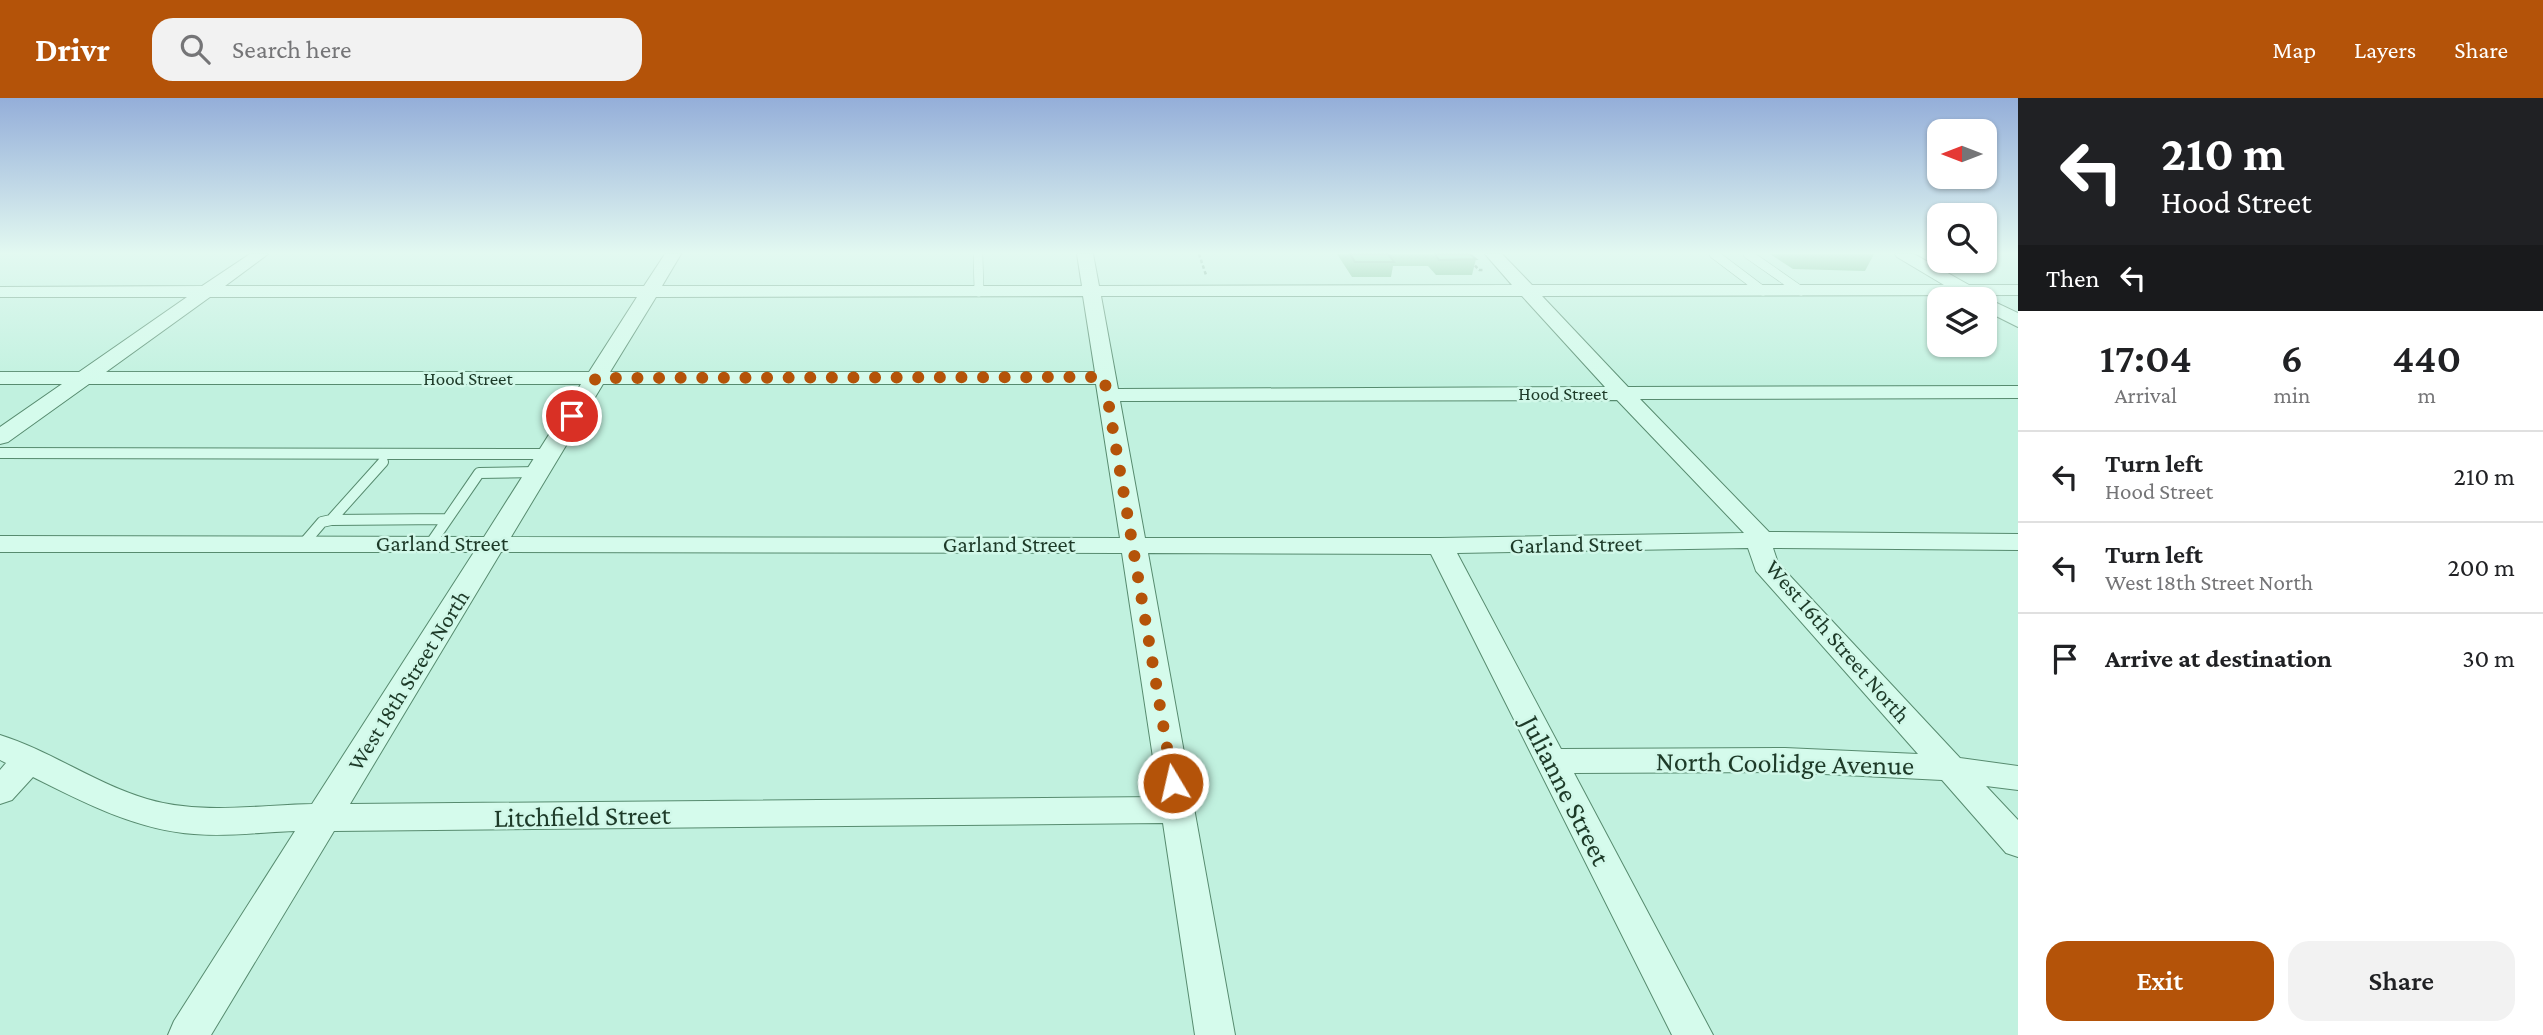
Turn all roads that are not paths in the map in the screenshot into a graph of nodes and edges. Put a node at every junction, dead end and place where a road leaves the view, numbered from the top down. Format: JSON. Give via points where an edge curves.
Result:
{"nodes":[{"id":1,"x":198,"y":298,"type":"edge"},
{"id":2,"x":646,"y":298,"type":"edge"},
{"id":3,"x":1092,"y":298,"type":"edge"},
{"id":4,"x":1534,"y":298,"type":"edge"},
{"id":5,"x":1997,"y":309,"type":"edge"},
{"id":6,"x":2018,"y":321,"type":"edge"},
{"id":7,"x":0,"y":378,"type":"edge"},
{"id":8,"x":83,"y":378,"type":"junction"},
{"id":9,"x":596,"y":378,"type":"junction"},
{"id":10,"x":1106,"y":386,"type":"junction"},
{"id":11,"x":2018,"y":392,"type":"edge"},
{"id":12,"x":1623,"y":393,"type":"junction"},
{"id":13,"x":0,"y":438,"type":"edge"},
{"id":14,"x":0,"y":453,"type":"edge"},
{"id":15,"x":383,"y":462,"type":"dead end"},
{"id":16,"x":543,"y":463,"type":"junction"},
{"id":17,"x":447,"y":519,"type":"junction"},
{"id":18,"x":331,"y":520,"type":"junction"},
{"id":19,"x":1759,"y":540,"type":"junction"},
{"id":20,"x":2018,"y":542,"type":"edge"},
{"id":21,"x":304,"y":543,"type":"junction"},
{"id":22,"x":431,"y":543,"type":"junction"},
{"id":23,"x":494,"y":543,"type":"junction"},
{"id":24,"x":0,"y":544,"type":"edge"},
{"id":25,"x":1133,"y":544,"type":"junction"},
{"id":26,"x":1440,"y":546,"type":"junction"},
{"id":27,"x":15,"y":753,"type":"edge"},
{"id":28,"x":1551,"y":761,"type":"junction"},
{"id":29,"x":1949,"y":767,"type":"junction"},
{"id":30,"x":2018,"y":778,"type":"edge"},
{"id":31,"x":0,"y":791,"type":"edge"},
{"id":32,"x":1178,"y":810,"type":"junction"},
{"id":33,"x":322,"y":818,"type":"junction"},
{"id":34,"x":2018,"y":843,"type":"edge"},
{"id":35,"x":188,"y":1035,"type":"edge"},
{"id":36,"x":1215,"y":1035,"type":"edge"},
{"id":37,"x":1693,"y":1035,"type":"edge"}],
"edges":[{"from":1,"to":8,"type":"street"},
{"from":2,"to":9,"type":"street","name":"West 18th Street North"},
{"from":3,"to":10,"type":"street"},
{"from":4,"to":12,"type":"street","name":"West 16th Street North"},
{"from":5,"to":6,"type":"street"},
{"from":7,"to":8,"type":"street","name":"Hood Street"},
{"from":8,"to":9,"type":"street","name":"Hood Street"},
{"from":8,"to":13,"type":"street"},
{"from":9,"to":10,"type":"street","name":"Hood Street"},
{"from":9,"to":16,"type":"street","name":"West 18th Street North"},
{"from":10,"to":12,"type":"street","name":"Hood Street"},
{"from":10,"to":25,"type":"street"},
{"from":11,"to":12,"type":"street","name":"Hood Street"},
{"from":12,"to":19,"type":"street","name":"West 16th Street North","via":[[1756,531]]},
{"from":14,"to":16,"type":"lane"},
{"from":15,"to":18,"type":"lane"},
{"from":16,"to":17,"type":"lane","via":[[480,472]]},
{"from":16,"to":23,"type":"street","name":"West 18th Street North"},
{"from":17,"to":18,"type":"lane"},
{"from":17,"to":22,"type":"lane"},
{"from":18,"to":21,"type":"lane","via":[[322,522]]},
{"from":19,"to":20,"type":"street","name":"Garland Street"},
{"from":19,"to":26,"type":"street","name":"Garland Street"},
{"from":19,"to":29,"type":"street","name":"West 16th Street North","via":[[1765,565]]},
{"from":21,"to":22,"type":"street","name":"Garland Street"},
{"from":21,"to":24,"type":"street","name":"Garland Street"},
{"from":22,"to":23,"type":"street","name":"Garland Street"},
{"from":23,"to":25,"type":"street","name":"Garland Street"},
{"from":23,"to":33,"type":"street","name":"West 18th Street North"},
{"from":25,"to":26,"type":"street","name":"Garland Street"},
{"from":25,"to":32,"type":"street"},
{"from":26,"to":28,"type":"street","name":"Julianne Street"},
{"from":27,"to":31,"type":"street"},
{"from":27,"to":33,"type":"street","name":"Litchfield Street","via":[[131,807],[165,817],[207,822]]},
{"from":28,"to":29,"type":"street","name":"North Coolidge Avenue","via":[[1804,760]]},
{"from":28,"to":37,"type":"street","name":"Julianne Street"},
{"from":29,"to":30,"type":"street","name":"North Coolidge Avenue"},
{"from":29,"to":34,"type":"street","name":"West 16th Street North"},
{"from":32,"to":33,"type":"street","name":"Litchfield Street"},
{"from":32,"to":36,"type":"street"},
{"from":33,"to":35,"type":"street","name":"West 18th Street North"}]}
